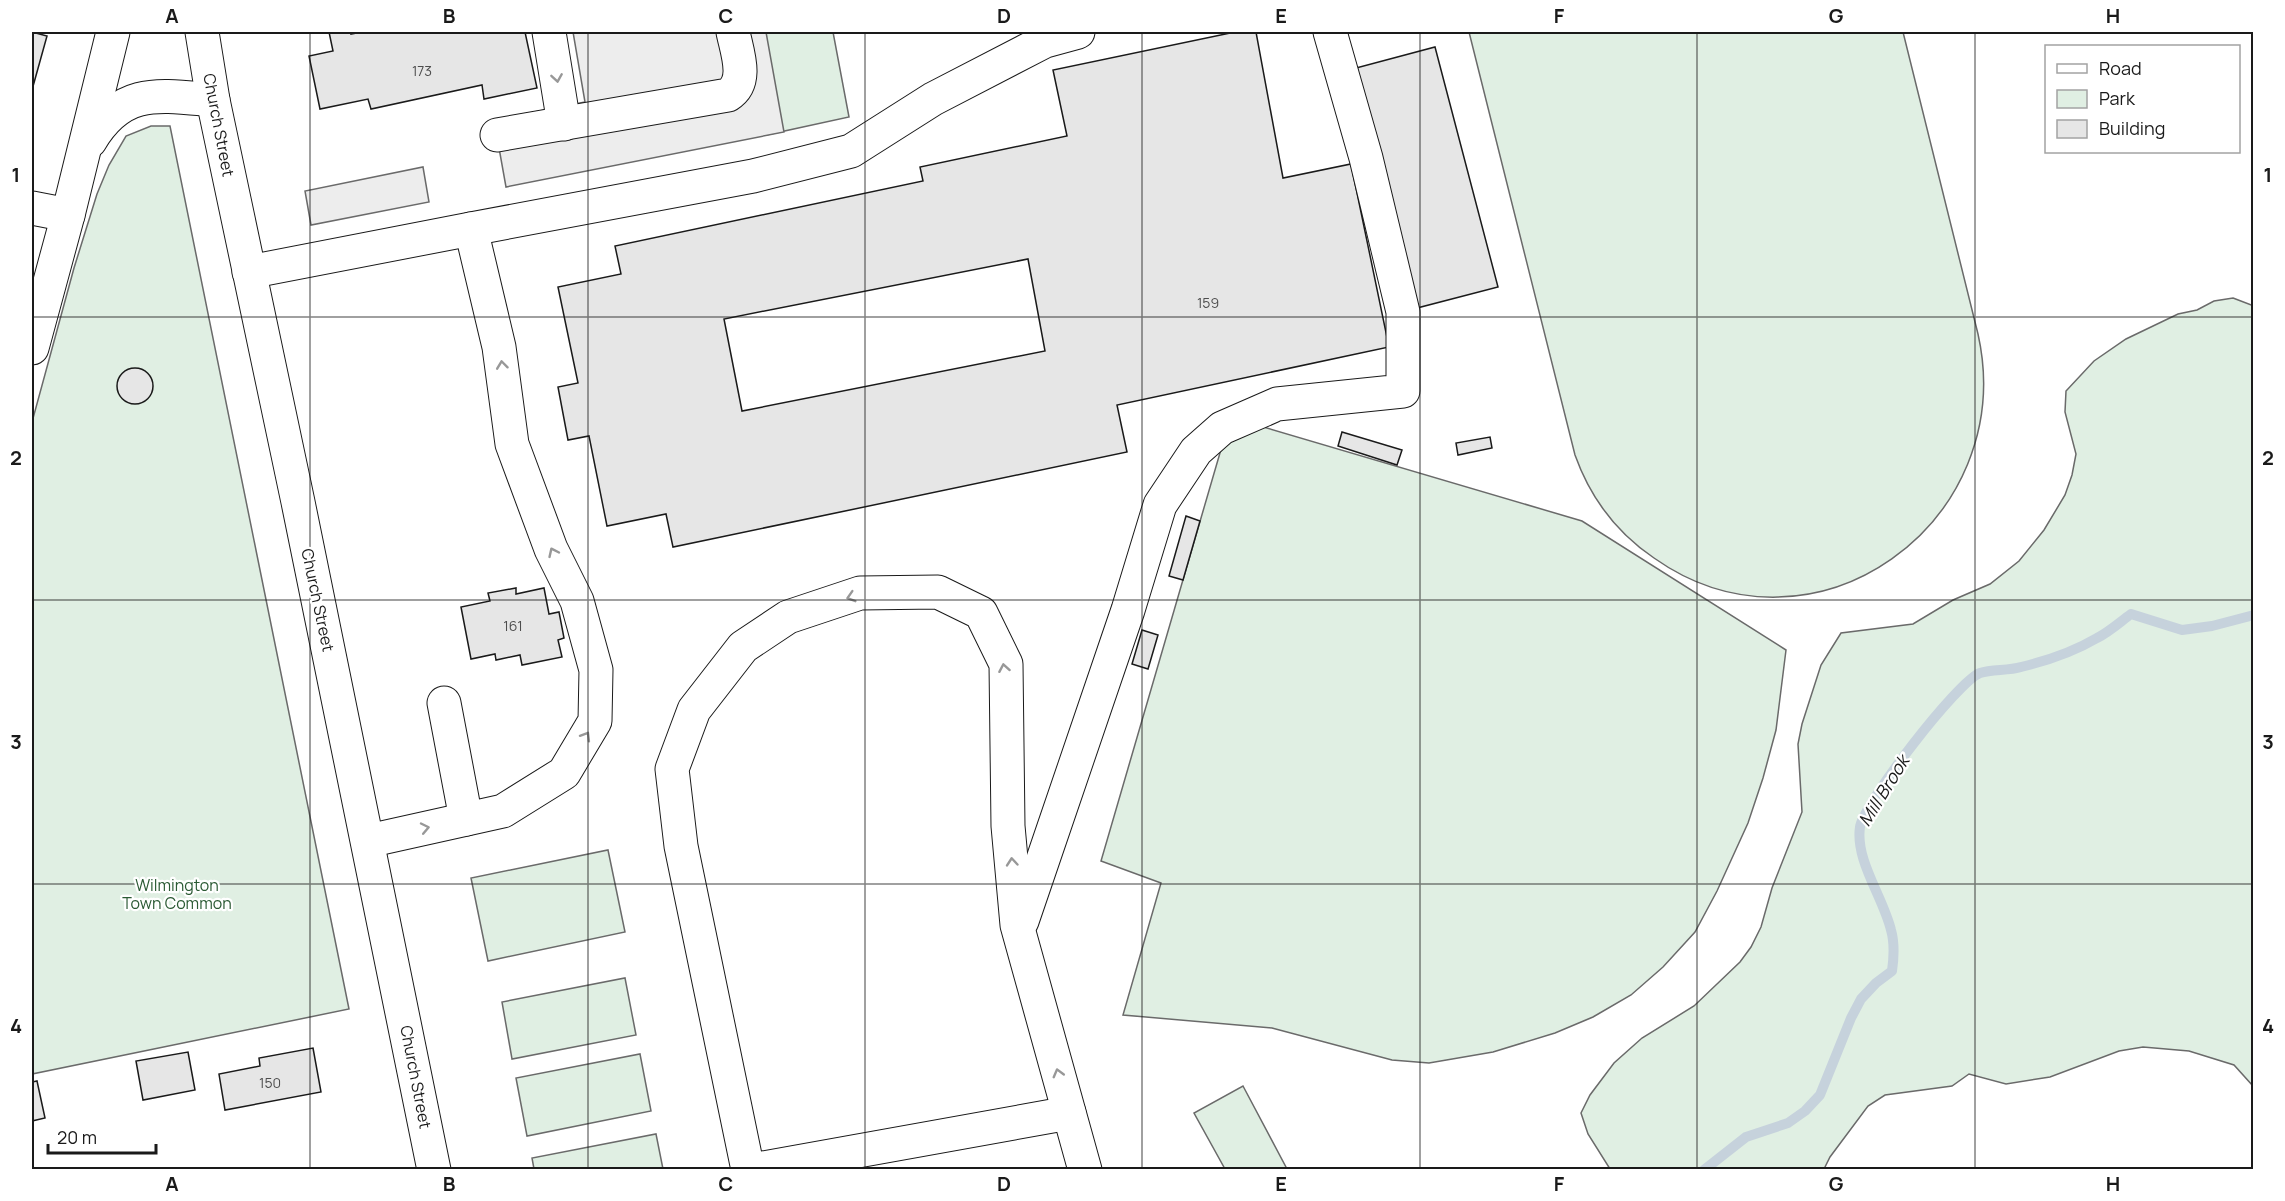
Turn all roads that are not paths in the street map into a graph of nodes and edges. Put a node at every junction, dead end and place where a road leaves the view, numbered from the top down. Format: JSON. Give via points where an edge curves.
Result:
{"nodes":[{"id":1,"x":113,"y":32,"type":"edge"},
{"id":2,"x":202,"y":32,"type":"edge"},
{"id":3,"x":549,"y":32,"type":"edge"},
{"id":4,"x":734,"y":32,"type":"edge"},
{"id":5,"x":1078,"y":32,"type":"edge"},
{"id":6,"x":1330,"y":32,"type":"edge"},
{"id":7,"x":213,"y":100,"type":"junction"},
{"id":8,"x":564,"y":124,"type":"junction"},
{"id":9,"x":497,"y":135,"type":"dead end"},
{"id":10,"x":83,"y":153,"type":"junction"},
{"id":11,"x":32,"y":208,"type":"edge"},
{"id":12,"x":68,"y":216,"type":"junction"},
{"id":13,"x":471,"y":229,"type":"junction"},
{"id":14,"x":249,"y":272,"type":"junction"},
{"id":15,"x":32,"y":348,"type":"edge"},
{"id":16,"x":444,"y":704,"type":"dead end"},
{"id":17,"x":466,"y":819,"type":"junction"},
{"id":18,"x":368,"y":841,"type":"junction"},
{"id":19,"x":1019,"y":931,"type":"junction"},
{"id":20,"x":1069,"y":1113,"type":"junction"},
{"id":21,"x":434,"y":1170,"type":"edge"},
{"id":22,"x":750,"y":1170,"type":"edge"},
{"id":23,"x":1084,"y":1170,"type":"edge"}],
"edges":[{"from":1,"to":10,"type":"main road"},
{"from":2,"to":7,"type":"main road","name":"Church Street"},
{"from":3,"to":8,"type":"main road","one_way":true},
{"from":4,"to":8,"type":"main road","via":[[740,77],[737,87],[728,95]]},
{"from":5,"to":13,"type":"main road","via":[[1044,41],[933,99],[851,151],[753,176]]},
{"from":6,"to":19,"type":"main road","via":[[1366,158],[1403,312],[1403,391],[1277,404],[1222,428],[1196,451],[1160,505]]},
{"from":7,"to":10,"type":"main road","via":[[164,95],[135,99],[112,112]]},
{"from":7,"to":14,"type":"main road","name":"Church Street"},
{"from":8,"to":9,"type":"main road"},
{"from":10,"to":12,"type":"main road"},
{"from":11,"to":12,"type":"main road"},
{"from":12,"to":15,"type":"main road"},
{"from":13,"to":14,"type":"main road"},
{"from":17,"to":13,"type":"main road","one_way":true,"via":[[503,811],[564,773],[595,721],[596,670],[577,601],[551,549],[512,444],[499,347]]},
{"from":14,"to":18,"type":"main road","name":"Church Street"},
{"from":16,"to":17,"type":"main road"},
{"from":18,"to":17,"type":"main road","one_way":true},
{"from":18,"to":21,"type":"main road","name":"Church Street"},
{"from":20,"to":19,"type":"main road","one_way":true},
{"from":19,"to":22,"type":"main road","one_way":true,"via":[[1008,826],[1006,664],[981,613],[938,592],[860,593],[788,617],[743,647],[694,710],[672,769],[681,846]]},
{"from":20,"to":22,"type":"main road"},
{"from":20,"to":23,"type":"main road"}]}
